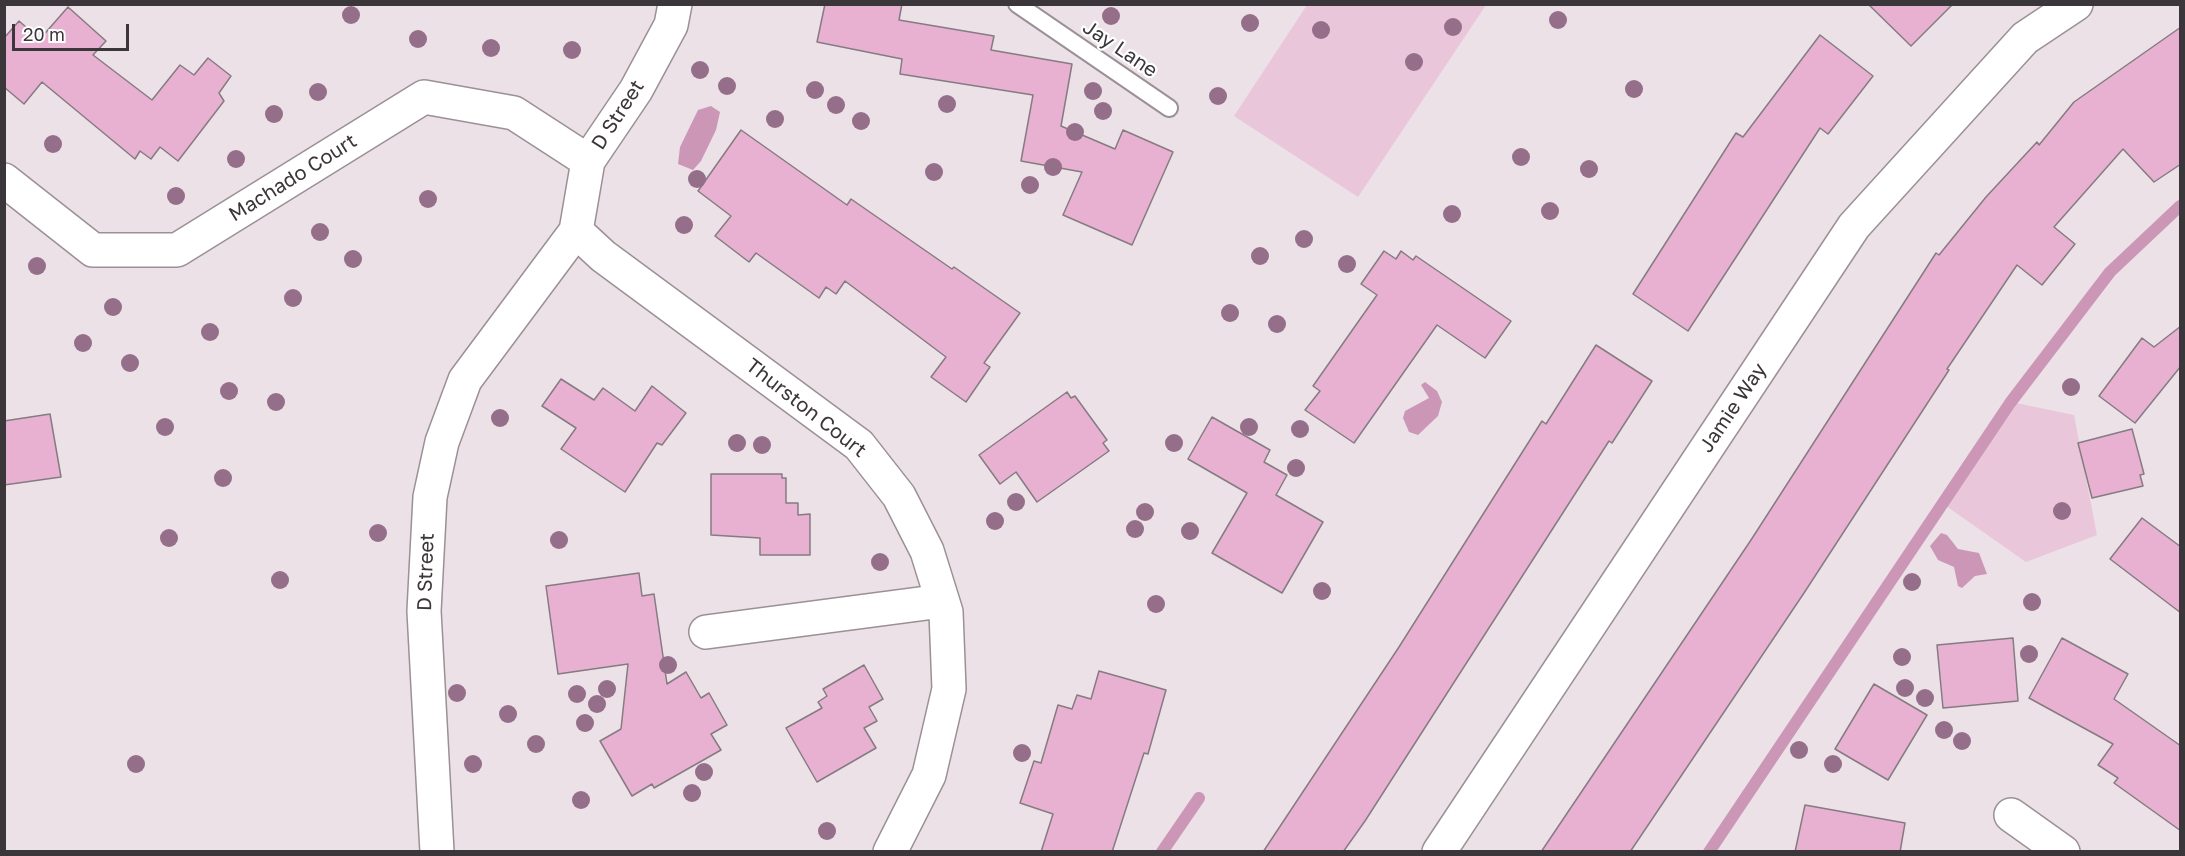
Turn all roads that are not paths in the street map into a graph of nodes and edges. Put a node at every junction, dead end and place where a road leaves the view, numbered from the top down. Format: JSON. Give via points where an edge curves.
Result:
{"nodes":[{"id":1,"x":675,"y":4,"type":"edge"},
{"id":2,"x":1017,"y":4,"type":"edge"},
{"id":3,"x":2076,"y":4,"type":"edge"},
{"id":4,"x":1169,"y":108,"type":"dead end"},
{"id":5,"x":588,"y":161,"type":"junction"},
{"id":6,"x":4,"y":180,"type":"edge"},
{"id":7,"x":576,"y":231,"type":"junction"},
{"id":8,"x":942,"y":601,"type":"junction"},
{"id":9,"x":705,"y":632,"type":"dead end"},
{"id":10,"x":2011,"y":815,"type":"dead end"},
{"id":11,"x":437,"y":852,"type":"edge"},
{"id":12,"x":890,"y":852,"type":"edge"},
{"id":13,"x":1438,"y":852,"type":"edge"},
{"id":14,"x":2063,"y":852,"type":"edge"}],
"edges":[{"from":1,"to":5,"type":"street","name":"D Street","via":[[671,25],[636,90]]},
{"from":2,"to":4,"type":"lane","name":"Jay Lane"},
{"from":3,"to":13,"type":"street","name":"Jamie Way","via":[[2025,38],[1854,226]]},
{"from":5,"to":6,"type":"street","name":"Machado Court","via":[[514,113],[424,97],[177,250],[93,250]]},
{"from":5,"to":7,"type":"street","name":"D Street"},
{"from":7,"to":8,"type":"street","name":"Thurston Court","via":[[603,256],[859,445],[899,496],[927,551]]},
{"from":7,"to":11,"type":"street","name":"D Street","via":[[465,380],[442,442],[430,497],[424,611]]},
{"from":8,"to":9,"type":"street"},
{"from":8,"to":12,"type":"street","name":"Thurston Court","via":[[946,612],[949,689],[929,775]]},
{"from":10,"to":14,"type":"street"}]}
